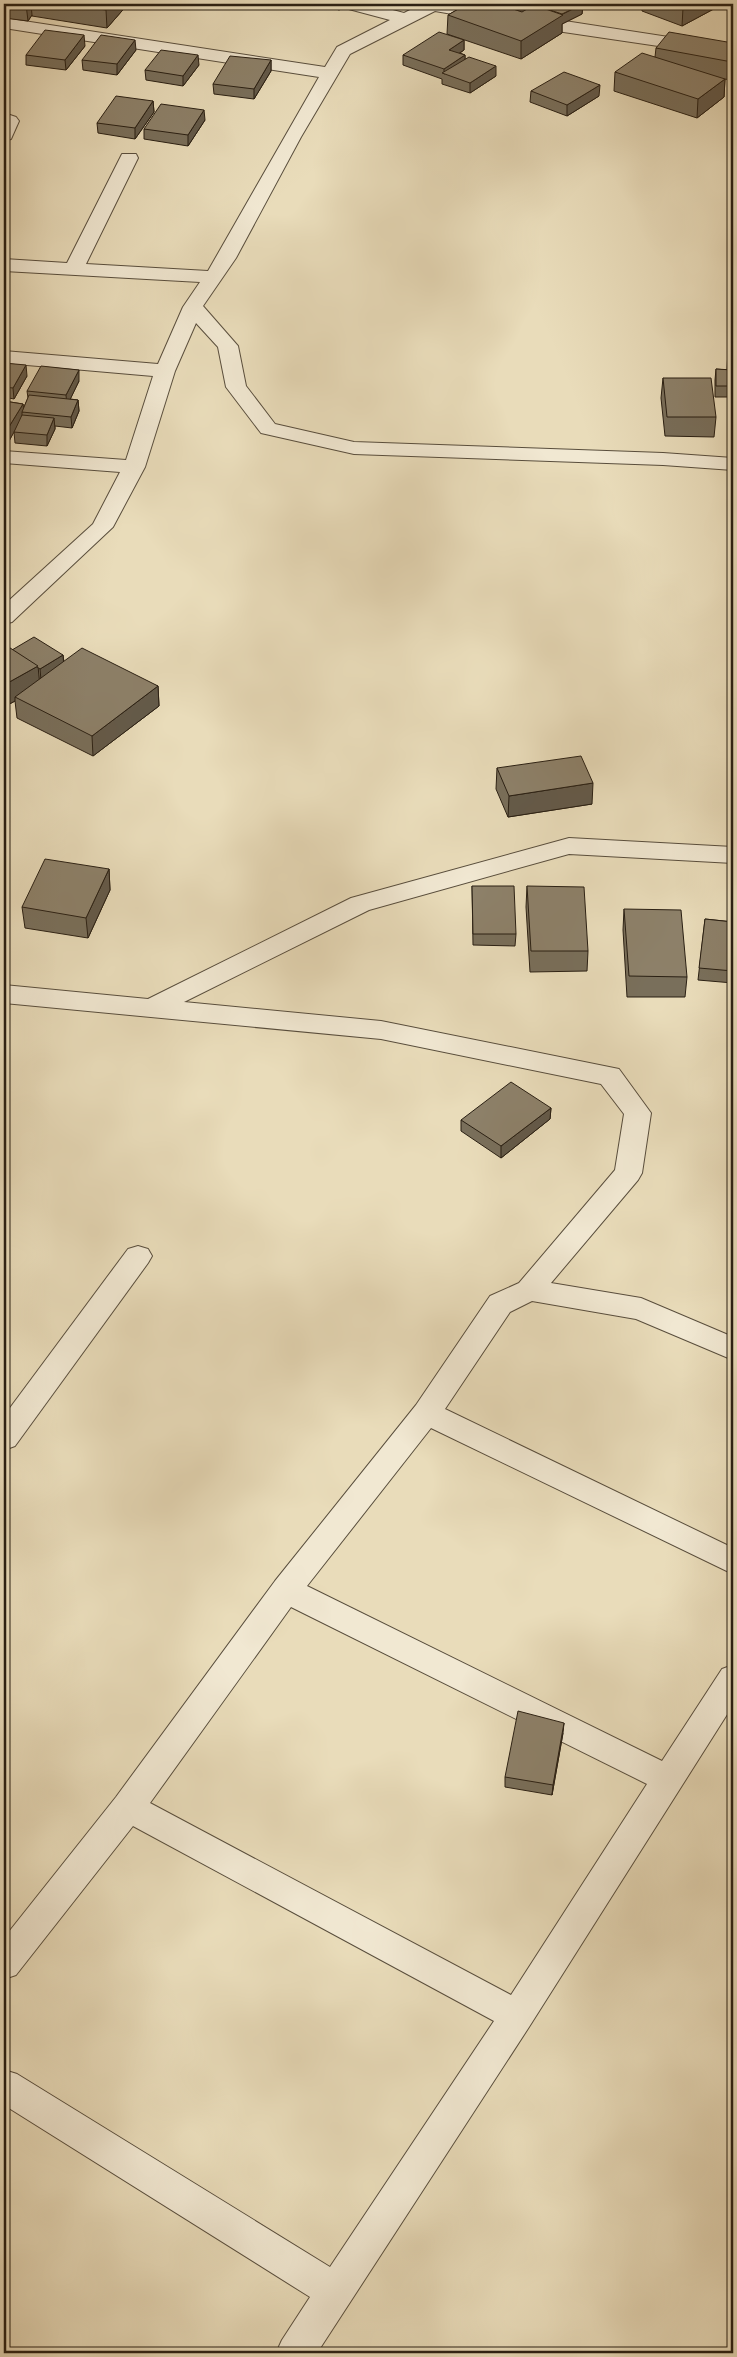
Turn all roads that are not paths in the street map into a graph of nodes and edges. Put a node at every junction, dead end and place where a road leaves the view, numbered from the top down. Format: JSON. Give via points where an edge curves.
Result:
{"nodes":[{"id":1,"x":350,"y":4,"type":"edge"},
{"id":2,"x":434,"y":4,"type":"edge"},
{"id":3,"x":406,"y":19,"type":"junction"},
{"id":4,"x":4,"y":23,"type":"edge"},
{"id":5,"x":733,"y":56,"type":"edge"},
{"id":6,"x":330,"y":73,"type":"junction"},
{"id":7,"x":4,"y":118,"type":"edge"},
{"id":8,"x":4,"y":135,"type":"edge"},
{"id":9,"x":129,"y":158,"type":"dead end"},
{"id":10,"x":4,"y":265,"type":"edge"},
{"id":11,"x":74,"y":269,"type":"junction"},
{"id":12,"x":214,"y":277,"type":"junction"},
{"id":13,"x":193,"y":308,"type":"junction"},
{"id":14,"x":4,"y":357,"type":"edge"},
{"id":15,"x":165,"y":371,"type":"junction"},
{"id":16,"x":4,"y":457,"type":"edge"},
{"id":17,"x":733,"y":464,"type":"edge"},
{"id":18,"x":134,"y":467,"type":"junction"},
{"id":19,"x":4,"y":618,"type":"edge"},
{"id":20,"x":733,"y":855,"type":"edge"},
{"id":21,"x":4,"y":994,"type":"edge"},
{"id":22,"x":151,"y":1008,"type":"junction"},
{"id":23,"x":138,"y":1256,"type":"dead end"},
{"id":24,"x":529,"y":1290,"type":"junction"},
{"id":25,"x":733,"y":1349,"type":"edge"},
{"id":26,"x":426,"y":1413,"type":"junction"},
{"id":27,"x":4,"y":1438,"type":"edge"},
{"id":28,"x":733,"y":1562,"type":"edge"},
{"id":29,"x":286,"y":1590,"type":"junction"},
{"id":30,"x":733,"y":1678,"type":"edge"},
{"id":31,"x":668,"y":1779,"type":"junction"},
{"id":32,"x":128,"y":1807,"type":"junction"},
{"id":33,"x":4,"y":1964,"type":"edge"},
{"id":34,"x":517,"y":2016,"type":"junction"},
{"id":35,"x":4,"y":2086,"type":"edge"},
{"id":36,"x":335,"y":2291,"type":"junction"},
{"id":37,"x":295,"y":2353,"type":"edge"}],
"edges":[{"from":1,"to":3,"type":"street"},
{"from":2,"to":3,"type":"street"},
{"from":2,"to":5,"type":"street","via":[[516,20],[701,47]]},
{"from":3,"to":6,"type":"street","via":[[343,51]]},
{"from":4,"to":6,"type":"street"},
{"from":6,"to":12,"type":"street"},
{"from":7,"to":8,"type":"street","via":[[10,121]]},
{"from":9,"to":11,"type":"street"},
{"from":10,"to":11,"type":"street"},
{"from":11,"to":12,"type":"street"},
{"from":12,"to":13,"type":"street"},
{"from":13,"to":15,"type":"street"},
{"from":13,"to":17,"type":"street","via":[[228,346],[236,387],[268,429],[354,448]]},
{"from":14,"to":15,"type":"street"},
{"from":15,"to":18,"type":"street"},
{"from":16,"to":18,"type":"street"},
{"from":18,"to":19,"type":"street","via":[[102,527]]},
{"from":20,"to":22,"type":"street","via":[[568,846],[360,904]]},
{"from":21,"to":22,"type":"street"},
{"from":22,"to":24,"type":"street","via":[[381,1030],[610,1076],[638,1112],[628,1173]]},
{"from":23,"to":27,"type":"street"},
{"from":24,"to":25,"type":"street","via":[[641,1309]]},
{"from":24,"to":26,"type":"street","via":[[500,1304]]},
{"from":26,"to":28,"type":"street"},
{"from":26,"to":29,"type":"street"},
{"from":29,"to":31,"type":"street"},
{"from":29,"to":32,"type":"street"},
{"from":30,"to":31,"type":"street"},
{"from":31,"to":34,"type":"street"},
{"from":32,"to":33,"type":"street"},
{"from":32,"to":34,"type":"street"},
{"from":34,"to":36,"type":"street"},
{"from":35,"to":36,"type":"street"},
{"from":36,"to":37,"type":"street"}]}
